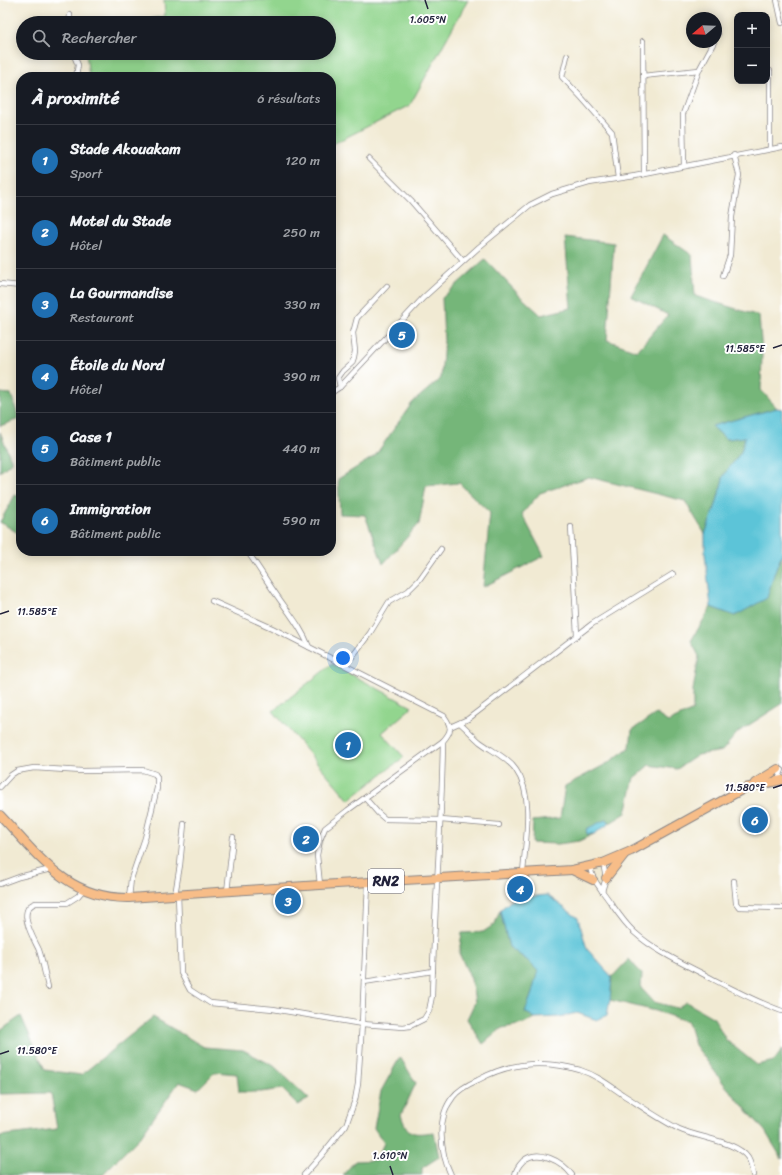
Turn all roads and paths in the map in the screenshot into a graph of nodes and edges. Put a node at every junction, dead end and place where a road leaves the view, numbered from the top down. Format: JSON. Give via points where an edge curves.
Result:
{"nodes":[{"id":1,"x":777,"y":0,"type":"edge"},
{"id":2,"x":782,"y":23,"type":"edge"},
{"id":3,"x":643,"y":41,"type":"dead end"},
{"id":4,"x":711,"y":48,"type":"edge"},
{"id":5,"x":567,"y":56,"type":"dead end"},
{"id":6,"x":76,"y":60,"type":"edge"},
{"id":7,"x":699,"y":70,"type":"junction"},
{"id":8,"x":77,"y":72,"type":"edge"},
{"id":9,"x":643,"y":76,"type":"junction"},
{"id":10,"x":770,"y":84,"type":"edge"},
{"id":11,"x":782,"y":147,"type":"edge"},
{"id":12,"x":770,"y":149,"type":"junction"},
{"id":13,"x":734,"y":155,"type":"junction"},
{"id":14,"x":369,"y":159,"type":"dead end"},
{"id":15,"x":684,"y":166,"type":"junction"},
{"id":16,"x":644,"y":174,"type":"junction"},
{"id":17,"x":618,"y":178,"type":"junction"},
{"id":18,"x":463,"y":261,"type":"junction"},
{"id":19,"x":723,"y":276,"type":"dead end"},
{"id":20,"x":0,"y":284,"type":"edge"},
{"id":21,"x":16,"y":286,"type":"edge"},
{"id":22,"x":387,"y":286,"type":"dead end"},
{"id":23,"x":340,"y":387,"type":"junction"},
{"id":24,"x":336,"y":390,"type":"edge"},
{"id":25,"x":571,"y":527,"type":"dead end"},
{"id":26,"x":441,"y":549,"type":"dead end"},
{"id":27,"x":250,"y":556,"type":"edge"},
{"id":28,"x":673,"y":574,"type":"dead end"},
{"id":29,"x":212,"y":601,"type":"dead end"},
{"id":30,"x":577,"y":635,"type":"junction"},
{"id":31,"x":309,"y":647,"type":"junction"},
{"id":32,"x":346,"y":665,"type":"junction"},
{"id":33,"x":460,"y":723,"type":"junction"},
{"id":34,"x":450,"y":727,"type":"junction"},
{"id":35,"x":443,"y":741,"type":"junction"},
{"id":36,"x":781,"y":768,"type":"edge"},
{"id":37,"x":777,"y":780,"type":"edge"},
{"id":38,"x":0,"y":787,"type":"edge"},
{"id":39,"x":745,"y":788,"type":"junction"},
{"id":40,"x":365,"y":798,"type":"junction"},
{"id":41,"x":0,"y":815,"type":"edge"},
{"id":42,"x":441,"y":820,"type":"junction"},
{"id":43,"x":184,"y":824,"type":"dead end"},
{"id":44,"x":499,"y":825,"type":"dead end"},
{"id":45,"x":233,"y":837,"type":"dead end"},
{"id":46,"x":625,"y":854,"type":"junction"},
{"id":47,"x":603,"y":863,"type":"junction"},
{"id":48,"x":590,"y":867,"type":"junction"},
{"id":49,"x":51,"y":869,"type":"junction"},
{"id":50,"x":572,"y":870,"type":"junction"},
{"id":51,"x":523,"y":873,"type":"junction"},
{"id":52,"x":437,"y":878,"type":"junction"},
{"id":53,"x":606,"y":878,"type":"junction"},
{"id":54,"x":593,"y":880,"type":"junction"},
{"id":55,"x":734,"y":881,"type":"dead end"},
{"id":56,"x":368,"y":883,"type":"junction"},
{"id":57,"x":0,"y":884,"type":"edge"},
{"id":58,"x":320,"y":885,"type":"junction"},
{"id":59,"x":83,"y":890,"type":"junction"},
{"id":60,"x":602,"y":891,"type":"junction"},
{"id":61,"x":227,"y":892,"type":"junction"},
{"id":62,"x":176,"y":895,"type":"junction"},
{"id":63,"x":129,"y":898,"type":"junction"},
{"id":64,"x":782,"y":908,"type":"edge"},
{"id":65,"x":433,"y":971,"type":"junction"},
{"id":66,"x":364,"y":982,"type":"junction"},
{"id":67,"x":48,"y":987,"type":"dead end"},
{"id":68,"x":782,"y":1011,"type":"edge"},
{"id":69,"x":362,"y":1024,"type":"junction"},
{"id":70,"x":304,"y":1175,"type":"edge"},
{"id":71,"x":451,"y":1175,"type":"edge"},
{"id":72,"x":515,"y":1175,"type":"edge"},
{"id":73,"x":572,"y":1175,"type":"edge"},
{"id":74,"x":753,"y":1175,"type":"edge"}],
"edges":[{"from":1,"to":2,"type":"street"},
{"from":3,"to":9,"type":"street"},
{"from":4,"to":7,"type":"street"},
{"from":5,"to":17,"type":"street","via":[[562,76],[612,132]]},
{"from":6,"to":8,"type":"street"},
{"from":7,"to":9,"type":"street"},
{"from":7,"to":15,"type":"street","via":[[683,114]]},
{"from":9,"to":16,"type":"street"},
{"from":10,"to":12,"type":"street"},
{"from":11,"to":12,"type":"street"},
{"from":12,"to":13,"type":"street"},
{"from":13,"to":15,"type":"street"},
{"from":13,"to":19,"type":"street","via":[[739,175],[732,217],[730,255]]},
{"from":14,"to":18,"type":"street","via":[[411,201]]},
{"from":15,"to":16,"type":"street"},
{"from":16,"to":17,"type":"street"},
{"from":17,"to":18,"type":"street","via":[[589,183],[541,199],[508,222]]},
{"from":18,"to":23,"type":"street","via":[[423,298]]},
{"from":20,"to":21,"type":"street"},
{"from":22,"to":23,"type":"street","via":[[357,318],[353,333],[354,358],[338,378]]},
{"from":23,"to":24,"type":"street"},
{"from":25,"to":30,"type":"street"},
{"from":26,"to":32,"type":"street","via":[[428,569],[408,591],[389,602]]},
{"from":27,"to":31,"type":"street","via":[[295,621]]},
{"from":28,"to":30,"type":"street"},
{"from":29,"to":31,"type":"street"},
{"from":30,"to":33,"type":"street"},
{"from":31,"to":32,"type":"street"},
{"from":32,"to":34,"type":"street","via":[[444,716]]},
{"from":33,"to":34,"type":"street"},
{"from":33,"to":51,"type":"street","via":[[480,742],[509,762],[521,779],[527,811]]},
{"from":34,"to":35,"type":"street","via":[[450,734]]},
{"from":35,"to":40,"type":"street"},
{"from":35,"to":42,"type":"street"},
{"from":36,"to":37,"type":"street"},
{"from":36,"to":39,"type":"highway"},
{"from":37,"to":39,"type":"highway","number":"RN2"},
{"from":38,"to":63,"type":"street","via":[[17,771],[34,768],[82,771],[143,770],[155,774],[157,788],[145,838],[131,879]]},
{"from":39,"to":46,"type":"highway","number":"RN2"},
{"from":40,"to":42,"type":"street","via":[[381,817],[386,819]]},
{"from":40,"to":58,"type":"street","via":[[325,828],[317,855]]},
{"from":41,"to":49,"type":"highway","number":"RN2"},
{"from":42,"to":44,"type":"street"},
{"from":42,"to":52,"type":"street"},
{"from":43,"to":62,"type":"street"},
{"from":45,"to":61,"type":"street"},
{"from":46,"to":47,"type":"highway","number":"RN2"},
{"from":46,"to":53,"type":"highway"},
{"from":47,"to":48,"type":"highway","number":"RN2"},
{"from":47,"to":53,"type":"street"},
{"from":48,"to":50,"type":"highway","number":"RN2"},
{"from":48,"to":54,"type":"street"},
{"from":49,"to":57,"type":"street"},
{"from":49,"to":59,"type":"highway","number":"RN2"},
{"from":50,"to":51,"type":"highway","number":"RN2"},
{"from":50,"to":54,"type":"highway"},
{"from":51,"to":52,"type":"highway","number":"RN2"},
{"from":52,"to":56,"type":"highway","number":"RN2"},
{"from":52,"to":65,"type":"street"},
{"from":53,"to":60,"type":"street"},
{"from":54,"to":60,"type":"street"},
{"from":55,"to":64,"type":"street","via":[[734,894],[739,907]]},
{"from":56,"to":58,"type":"highway","number":"RN2"},
{"from":56,"to":66,"type":"street"},
{"from":58,"to":61,"type":"highway","number":"RN2"},
{"from":59,"to":63,"type":"highway","number":"RN2","via":[[114,899]]},
{"from":59,"to":67,"type":"street","via":[[67,903],[33,904],[28,910],[30,930],[39,950]]},
{"from":60,"to":68,"type":"street","via":[[623,920],[648,943],[737,992]]},
{"from":61,"to":62,"type":"highway","number":"RN2"},
{"from":62,"to":63,"type":"highway","number":"RN2"},
{"from":62,"to":69,"type":"street","via":[[181,973],[190,990],[210,1003],[273,1009]]},
{"from":65,"to":66,"type":"street"},
{"from":65,"to":69,"type":"street","via":[[432,996],[429,1011],[424,1019],[403,1027]]},
{"from":66,"to":69,"type":"street"},
{"from":69,"to":70,"type":"street","via":[[358,1084],[351,1114],[346,1125]]},
{"from":71,"to":74,"type":"street","via":[[442,1148],[441,1135],[446,1112],[457,1092],[470,1083],[517,1065],[551,1064],[593,1075],[652,1114],[680,1129],[738,1148],[748,1158]]},
{"from":72,"to":73,"type":"street","via":[[519,1165],[532,1155],[546,1157],[562,1164]]}]}
